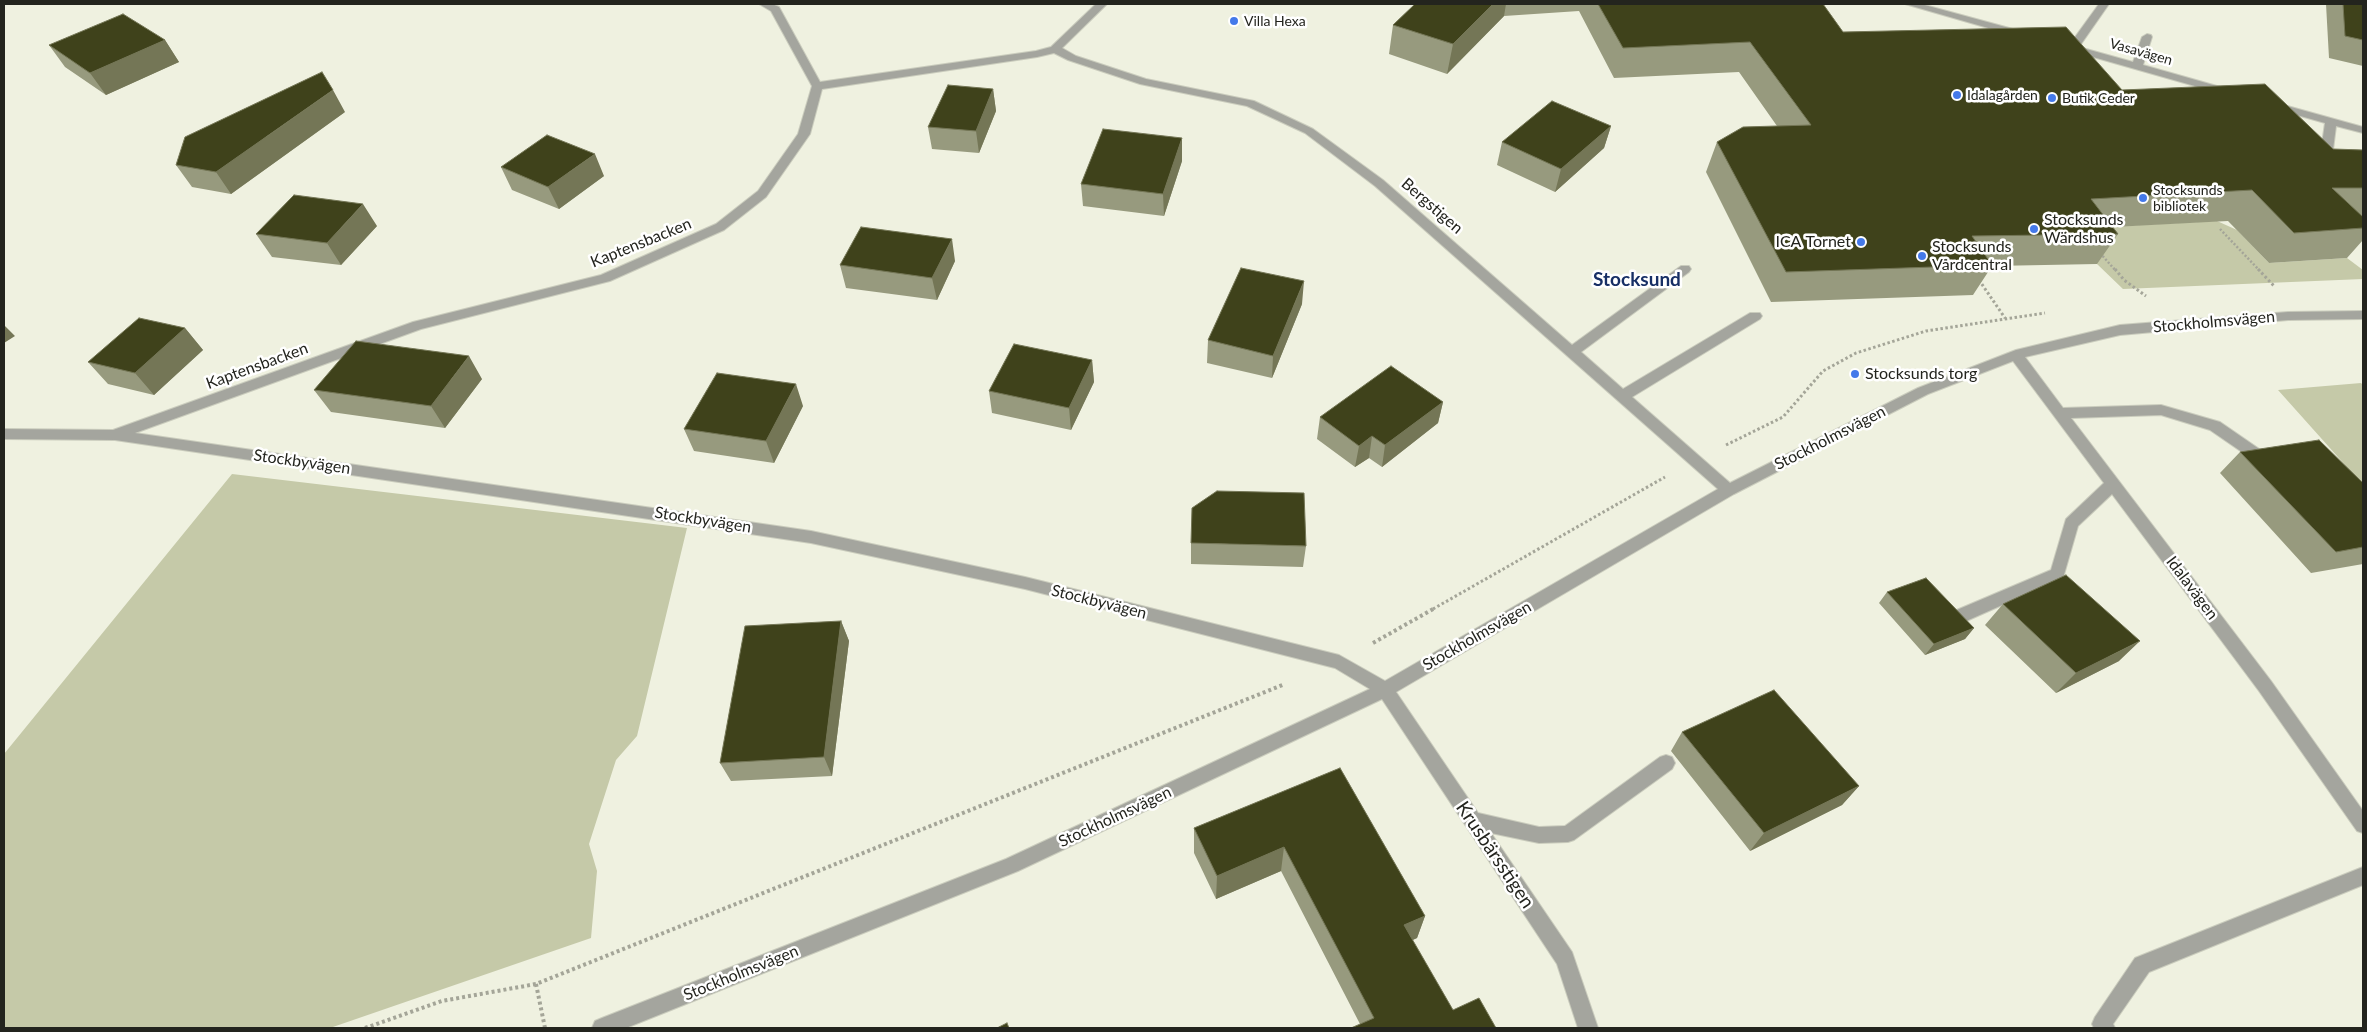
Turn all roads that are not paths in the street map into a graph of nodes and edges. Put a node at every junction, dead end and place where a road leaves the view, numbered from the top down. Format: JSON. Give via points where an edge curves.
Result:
{"nodes":[{"id":1,"x":764,"y":4,"type":"edge"},
{"id":2,"x":1102,"y":4,"type":"edge"},
{"id":3,"x":2104,"y":4,"type":"edge"},
{"id":4,"x":1916,"y":5,"type":"edge"},
{"id":5,"x":2028,"y":36,"type":"edge"},
{"id":6,"x":2147,"y":38,"type":"dead end"},
{"id":7,"x":2055,"y":43,"type":"edge"},
{"id":8,"x":2073,"y":48,"type":"junction"},
{"id":9,"x":1055,"y":49,"type":"junction"},
{"id":10,"x":2137,"y":67,"type":"junction"},
{"id":11,"x":817,"y":86,"type":"junction"},
{"id":12,"x":2239,"y":95,"type":"edge"},
{"id":13,"x":2266,"y":103,"type":"edge"},
{"id":14,"x":2331,"y":121,"type":"junction"},
{"id":15,"x":2363,"y":130,"type":"edge"},
{"id":16,"x":2324,"y":171,"type":"edge"},
{"id":17,"x":1685,"y":269,"type":"dead end"},
{"id":18,"x":2363,"y":315,"type":"edge"},
{"id":19,"x":1755,"y":316,"type":"dead end"},
{"id":20,"x":1569,"y":348,"type":"junction"},
{"id":21,"x":2016,"y":354,"type":"junction"},
{"id":22,"x":1623,"y":396,"type":"junction"},
{"id":23,"x":2060,"y":413,"type":"junction"},
{"id":24,"x":4,"y":434,"type":"edge"},
{"id":25,"x":115,"y":434,"type":"junction"},
{"id":26,"x":2260,"y":457,"type":"edge"},
{"id":27,"x":2113,"y":484,"type":"junction"},
{"id":28,"x":1729,"y":490,"type":"junction"},
{"id":29,"x":1958,"y":617,"type":"edge"},
{"id":30,"x":1384,"y":690,"type":"junction"},
{"id":31,"x":1666,"y":763,"type":"dead end"},
{"id":32,"x":1472,"y":820,"type":"junction"},
{"id":33,"x":2363,"y":825,"type":"edge"},
{"id":34,"x":2363,"y":876,"type":"edge"},
{"id":35,"x":602,"y":1028,"type":"edge"},
{"id":36,"x":1588,"y":1028,"type":"edge"},
{"id":37,"x":2105,"y":1028,"type":"edge"}],
"edges":[{"from":1,"to":11,"type":"street","via":[[774,9]]},
{"from":2,"to":9,"type":"street"},
{"from":3,"to":8,"type":"street"},
{"from":4,"to":5,"type":"street"},
{"from":6,"to":10,"type":"street"},
{"from":7,"to":8,"type":"street","name":"Vasavägen"},
{"from":8,"to":10,"type":"street","name":"Vasavägen"},
{"from":9,"to":11,"type":"street"},
{"from":9,"to":20,"type":"street","name":"Bergstigen","via":[[1072,58],[1144,82],[1250,103],[1309,131],[1379,183]]},
{"from":10,"to":12,"type":"street","name":"Vasavägen"},
{"from":11,"to":25,"type":"street","name":"Kaptensbacken","via":[[804,134],[762,194],[720,228],[605,278],[418,325]]},
{"from":13,"to":14,"type":"street"},
{"from":14,"to":15,"type":"street"},
{"from":14,"to":16,"type":"street"},
{"from":17,"to":20,"type":"street"},
{"from":18,"to":21,"type":"street","name":"Stockholmsvägen","via":[[2288,316],[2120,330]]},
{"from":19,"to":22,"type":"street"},
{"from":20,"to":22,"type":"street","name":"Bergstigen"},
{"from":21,"to":23,"type":"street","name":"Idalavägen"},
{"from":21,"to":28,"type":"street","name":"Stockholmsvägen","via":[[1923,391]]},
{"from":22,"to":28,"type":"street","name":"Bergstigen"},
{"from":23,"to":26,"type":"street","via":[[2160,410],[2215,426]]},
{"from":23,"to":27,"type":"street","name":"Idalavägen"},
{"from":24,"to":25,"type":"street","name":"Stockbyvägen"},
{"from":25,"to":30,"type":"street","name":"Stockbyvägen","via":[[811,538],[1025,583],[1339,662]]},
{"from":27,"to":29,"type":"street","via":[[2071,523],[2058,574]]},
{"from":27,"to":33,"type":"street","name":"Idalavägen","via":[[2265,686]]},
{"from":28,"to":30,"type":"street","name":"Stockholmsvägen"},
{"from":30,"to":32,"type":"street","name":"Krusbärsstigen"},
{"from":30,"to":35,"type":"street","name":"Stockholmsvägen","via":[[1012,865]]},
{"from":31,"to":32,"type":"street","via":[[1568,834],[1539,834]]},
{"from":32,"to":36,"type":"street","name":"Krusbärsstigen","via":[[1565,959]]},
{"from":34,"to":37,"type":"street","via":[[2142,966],[2102,1024]]}]}
